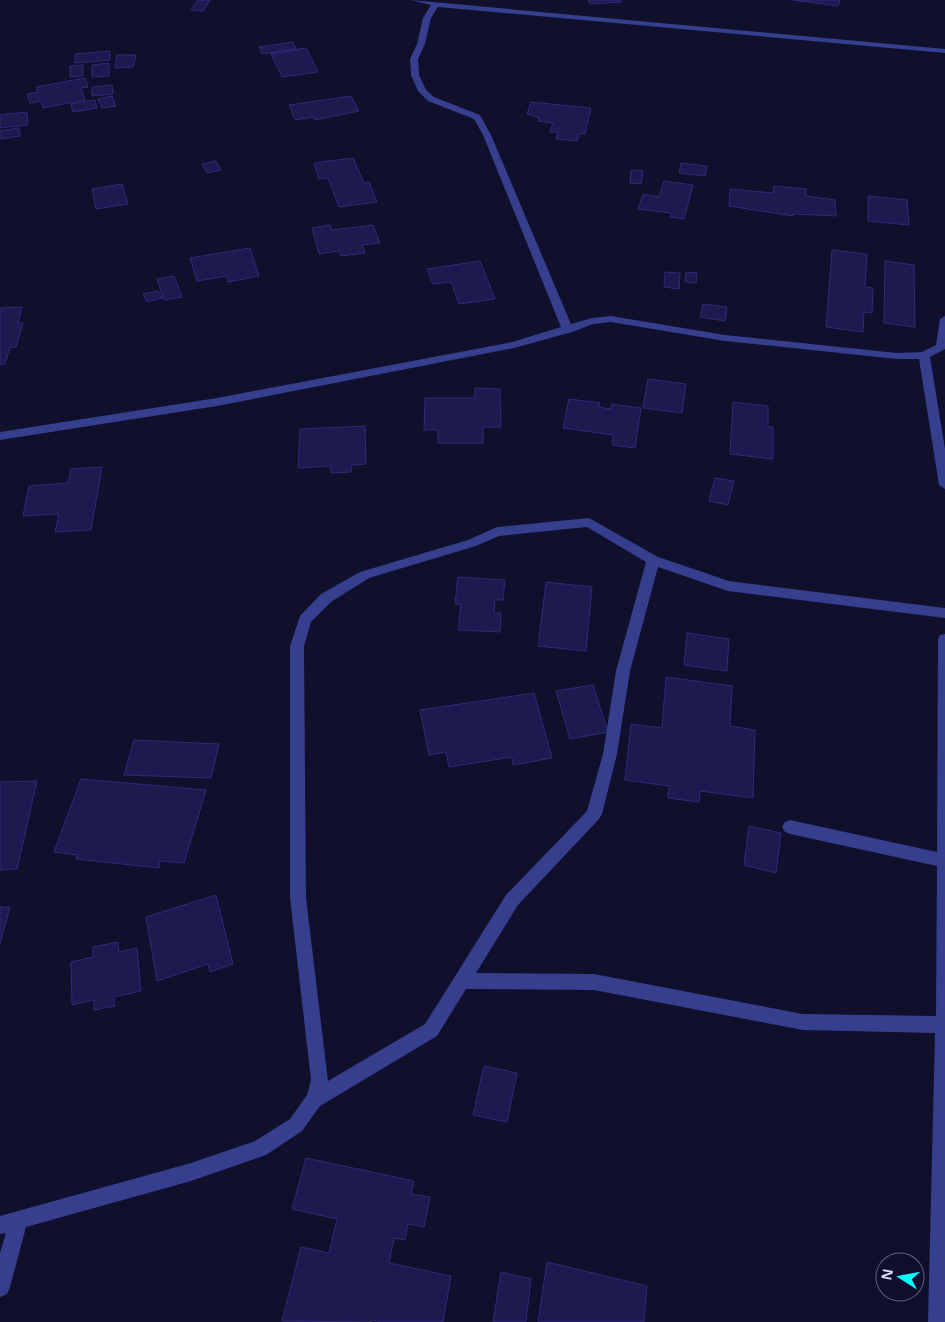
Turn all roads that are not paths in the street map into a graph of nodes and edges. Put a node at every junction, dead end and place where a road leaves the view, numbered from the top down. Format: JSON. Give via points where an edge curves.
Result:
{"nodes":[{"id":1,"x":415,"y":0,"type":"edge"},
{"id":2,"x":436,"y":4,"type":"junction"},
{"id":3,"x":945,"y":51,"type":"edge"},
{"id":4,"x":945,"y":319,"type":"edge"},
{"id":5,"x":568,"y":330,"type":"junction"},
{"id":6,"x":924,"y":355,"type":"junction"},
{"id":7,"x":0,"y":436,"type":"edge"},
{"id":8,"x":945,"y":486,"type":"edge"},
{"id":9,"x":653,"y":560,"type":"junction"},
{"id":10,"x":945,"y":613,"type":"edge"},
{"id":11,"x":945,"y":639,"type":"edge"},
{"id":12,"x":790,"y":827,"type":"dead end"},
{"id":13,"x":944,"y":861,"type":"edge"},
{"id":14,"x":462,"y":981,"type":"junction"},
{"id":15,"x":944,"y":1025,"type":"edge"},
{"id":16,"x":314,"y":1100,"type":"junction"},
{"id":17,"x":19,"y":1219,"type":"junction"},
{"id":18,"x":0,"y":1224,"type":"edge"},
{"id":19,"x":0,"y":1287,"type":"edge"},
{"id":20,"x":938,"y":1322,"type":"edge"}],
"edges":[{"from":1,"to":2,"type":"street"},
{"from":2,"to":3,"type":"street"},
{"from":2,"to":5,"type":"street","via":[[427,18],[414,59],[415,75],[422,91],[431,100],[477,117]]},
{"from":4,"to":6,"type":"street","via":[[941,347]]},
{"from":5,"to":6,"type":"street","via":[[592,321],[611,319],[725,338],[897,356]]},
{"from":5,"to":7,"type":"street","via":[[514,345],[218,402]]},
{"from":6,"to":8,"type":"street"},
{"from":9,"to":10,"type":"street","via":[[728,586]]},
{"from":9,"to":14,"type":"street","via":[[623,671],[610,754],[594,814],[512,900]]},
{"from":9,"to":16,"type":"street","via":[[590,522],[497,532],[472,543],[365,575],[326,598],[305,620],[296,646],[298,898],[320,1080]]},
{"from":11,"to":13,"type":"street"},
{"from":12,"to":13,"type":"street"},
{"from":13,"to":15,"type":"street"},
{"from":14,"to":15,"type":"street","via":[[594,982],[803,1022]]},
{"from":14,"to":16,"type":"street","via":[[431,1030]]},
{"from":15,"to":20,"type":"street"},
{"from":16,"to":17,"type":"street","via":[[296,1125],[260,1149],[191,1172]]},
{"from":17,"to":18,"type":"street"},
{"from":17,"to":19,"type":"street"}]}
